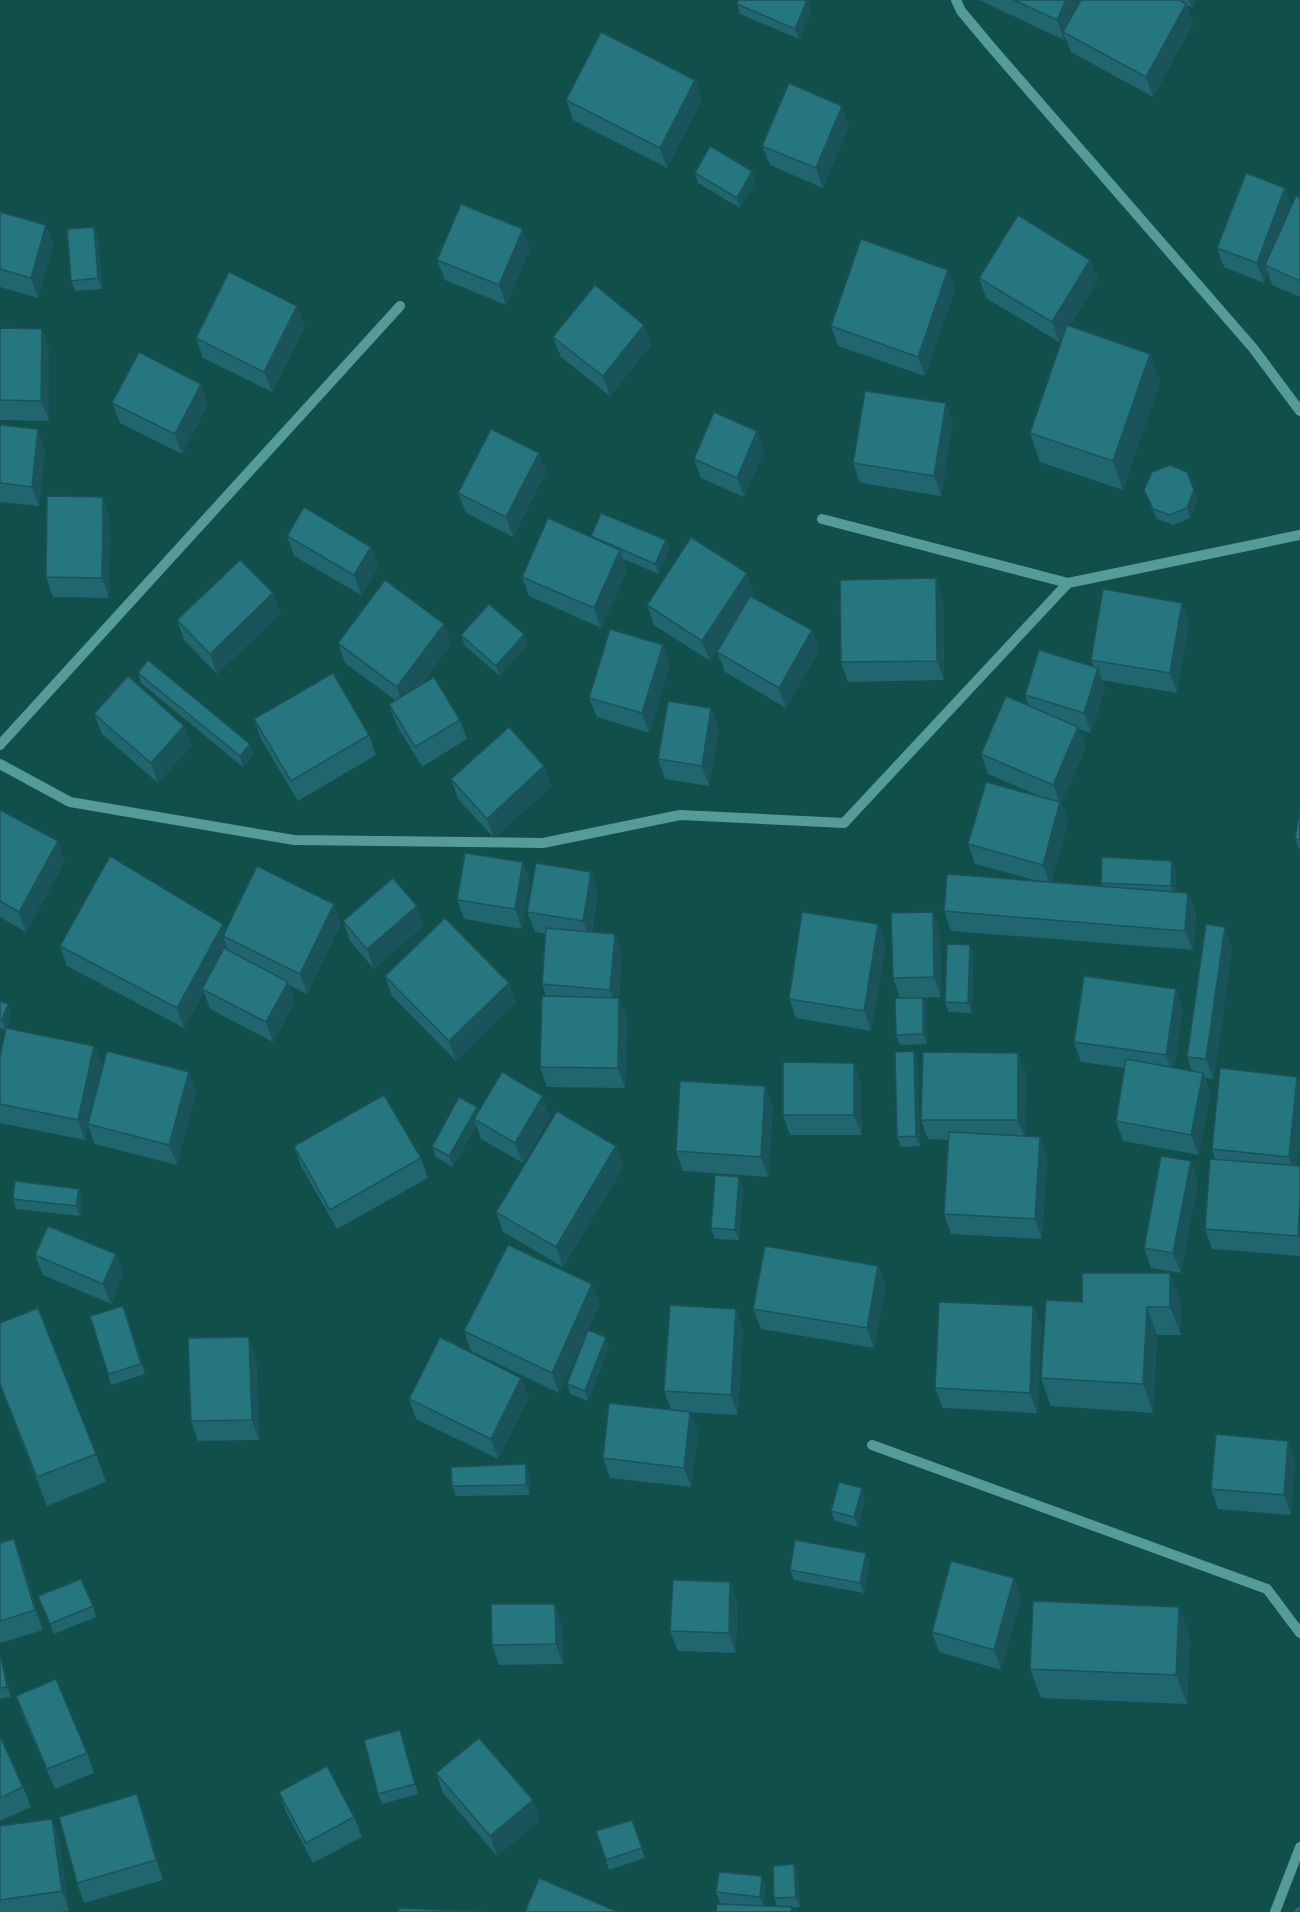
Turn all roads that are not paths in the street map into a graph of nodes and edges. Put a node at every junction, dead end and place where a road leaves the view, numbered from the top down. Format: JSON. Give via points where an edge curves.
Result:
{"nodes":[{"id":1,"x":956,"y":0,"type":"edge"},
{"id":2,"x":400,"y":306,"type":"dead end"},
{"id":3,"x":1300,"y":411,"type":"edge"},
{"id":4,"x":822,"y":519,"type":"dead end"},
{"id":5,"x":1300,"y":535,"type":"edge"},
{"id":6,"x":1068,"y":583,"type":"junction"},
{"id":7,"x":0,"y":745,"type":"edge"},
{"id":8,"x":0,"y":764,"type":"edge"},
{"id":9,"x":872,"y":1445,"type":"dead end"},
{"id":10,"x":1300,"y":1633,"type":"edge"},
{"id":11,"x":1300,"y":1847,"type":"edge"},
{"id":12,"x":1275,"y":1912,"type":"edge"}],
"edges":[{"from":1,"to":3,"type":"street","via":[[992,48],[1253,348]]},
{"from":2,"to":7,"type":"street"},
{"from":4,"to":6,"type":"street"},
{"from":5,"to":6,"type":"street"},
{"from":6,"to":8,"type":"street","via":[[844,823],[680,815],[543,843],[294,840],[70,802]]},
{"from":9,"to":10,"type":"street","via":[[1267,1590]]},
{"from":11,"to":12,"type":"street"}]}
